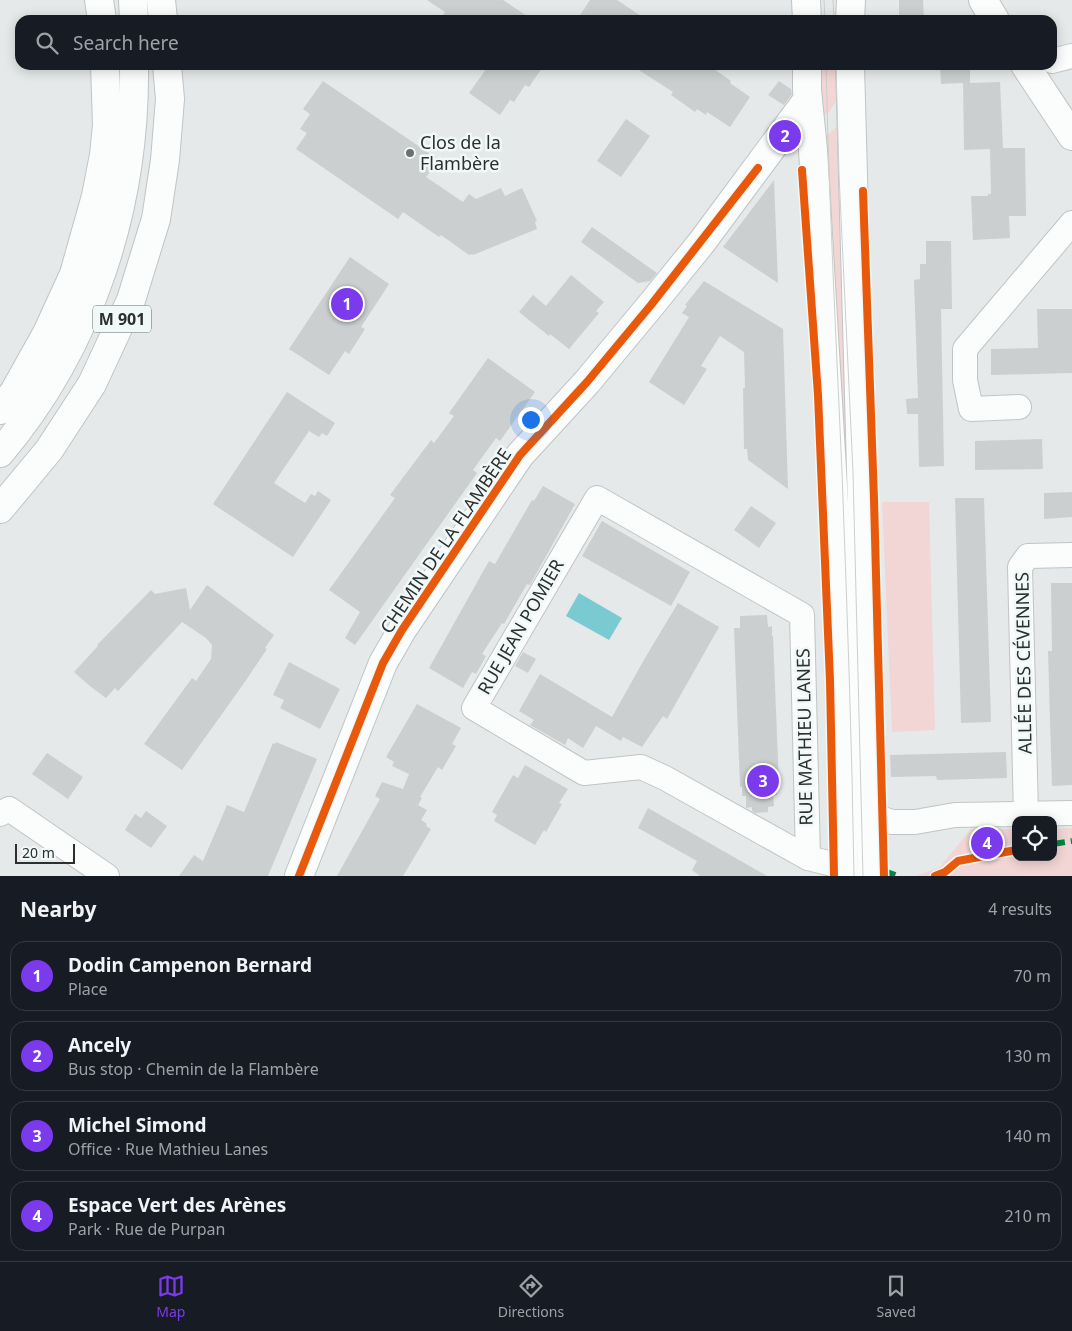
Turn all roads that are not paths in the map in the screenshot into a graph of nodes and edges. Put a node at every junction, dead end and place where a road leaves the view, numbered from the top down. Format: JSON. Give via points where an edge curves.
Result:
{"nodes":[{"id":1,"x":99,"y":0,"type":"edge"},
{"id":2,"x":133,"y":0,"type":"edge"},
{"id":3,"x":161,"y":0,"type":"edge"},
{"id":4,"x":177,"y":0,"type":"edge"},
{"id":5,"x":806,"y":0,"type":"edge"},
{"id":6,"x":851,"y":0,"type":"edge"},
{"id":7,"x":983,"y":0,"type":"edge"},
{"id":8,"x":101,"y":15,"type":"edge"},
{"id":9,"x":134,"y":15,"type":"edge"},
{"id":10,"x":162,"y":15,"type":"edge"},
{"id":11,"x":178,"y":15,"type":"edge"},
{"id":12,"x":806,"y":15,"type":"edge"},
{"id":13,"x":850,"y":15,"type":"edge"},
{"id":14,"x":992,"y":15,"type":"edge"},
{"id":15,"x":1072,"y":56,"type":"edge"},
{"id":16,"x":1057,"y":60,"type":"edge"},
{"id":17,"x":105,"y":70,"type":"edge"},
{"id":18,"x":134,"y":70,"type":"edge"},
{"id":19,"x":167,"y":70,"type":"edge"},
{"id":20,"x":180,"y":70,"type":"edge"},
{"id":21,"x":807,"y":70,"type":"edge"},
{"id":22,"x":850,"y":70,"type":"edge"},
{"id":23,"x":1039,"y":70,"type":"edge"},
{"id":24,"x":850,"y":96,"type":"junction"},
{"id":25,"x":170,"y":99,"type":"junction"},
{"id":26,"x":808,"y":100,"type":"junction"},
{"id":27,"x":812,"y":133,"type":"junction"},
{"id":28,"x":1072,"y":136,"type":"edge"},
{"id":29,"x":758,"y":168,"type":"junction"},
{"id":30,"x":1072,"y":223,"type":"edge"},
{"id":31,"x":1019,"y":407,"type":"dead end"},
{"id":32,"x":0,"y":410,"type":"edge"},
{"id":33,"x":0,"y":453,"type":"edge"},
{"id":34,"x":0,"y":509,"type":"edge"},
{"id":35,"x":1072,"y":555,"type":"edge"},
{"id":36,"x":802,"y":615,"type":"joint"},
{"id":37,"x":1072,"y":813,"type":"edge"},
{"id":38,"x":0,"y":814,"type":"edge"},
{"id":39,"x":1026,"y":815,"type":"junction"},
{"id":40,"x":877,"y":816,"type":"junction"},
{"id":41,"x":808,"y":858,"type":"junction"},
{"id":42,"x":844,"y":871,"type":"edge"},
{"id":43,"x":107,"y":876,"type":"edge"},
{"id":44,"x":299,"y":876,"type":"edge"},
{"id":45,"x":872,"y":876,"type":"edge"}],
"edges":[{"from":1,"to":8,"type":"main road"},
{"from":2,"to":9,"type":"main road"},
{"from":3,"to":10,"type":"main road"},
{"from":4,"to":11,"type":"main road"},
{"from":5,"to":12,"type":"main road"},
{"from":6,"to":13,"type":"main road"},
{"from":7,"to":14,"type":"main road"},
{"from":15,"to":16,"type":"street"},
{"from":17,"to":32,"type":"main road","via":[[107,125],[104,155],[74,274],[14,392]]},
{"from":18,"to":33,"type":"main road","number":"M 901","via":[[126,175],[109,248],[90,306],[60,368]]},
{"from":19,"to":25,"type":"main road","number":"M 901"},
{"from":20,"to":25,"type":"main road"},
{"from":21,"to":26,"type":"main road"},
{"from":22,"to":24,"type":"main road"},
{"from":23,"to":28,"type":"main road"},
{"from":24,"to":27,"type":"main road","name":"CHEMIN DE LA FLAMBÈRE","via":[[837,116]]},
{"from":24,"to":40,"type":"main road"},
{"from":25,"to":34,"type":"main road","number":"M 901","via":[[156,219],[130,300],[92,384],[49,450]]},
{"from":26,"to":27,"type":"main road"},
{"from":26,"to":29,"type":"main road","name":"CHEMIN DE LA FLAMBÈRE"},
{"from":27,"to":29,"type":"main road","name":"CHEMIN DE LA FLAMBÈRE"},
{"from":27,"to":42,"type":"main road","via":[[840,604]]},
{"from":29,"to":44,"type":"main road","name":"CHEMIN DE LA FLAMBÈRE","via":[[651,305],[520,455],[402,630],[383,663]]},
{"from":30,"to":31,"type":"street","via":[[965,349],[965,380],[971,408]]},
{"from":35,"to":39,"type":"street","name":"ALLÉE DES CÉVENNES","via":[[1028,556],[1020,567]]},
{"from":36,"to":41,"type":"street","name":"RUE MATHIEU LANES"},
{"from":36,"to":41,"type":"street","name":"RUE JEAN POMIER","via":[[597,498],[474,708],[584,773],[641,767]]},
{"from":37,"to":39,"type":"street"},
{"from":38,"to":43,"type":"street","via":[[10,809]]},
{"from":39,"to":40,"type":"street","via":[[955,815],[915,822],[892,822]]},
{"from":40,"to":45,"type":"main road"},
{"from":41,"to":42,"type":"street","name":"RUE JEAN POMIER"}]}
